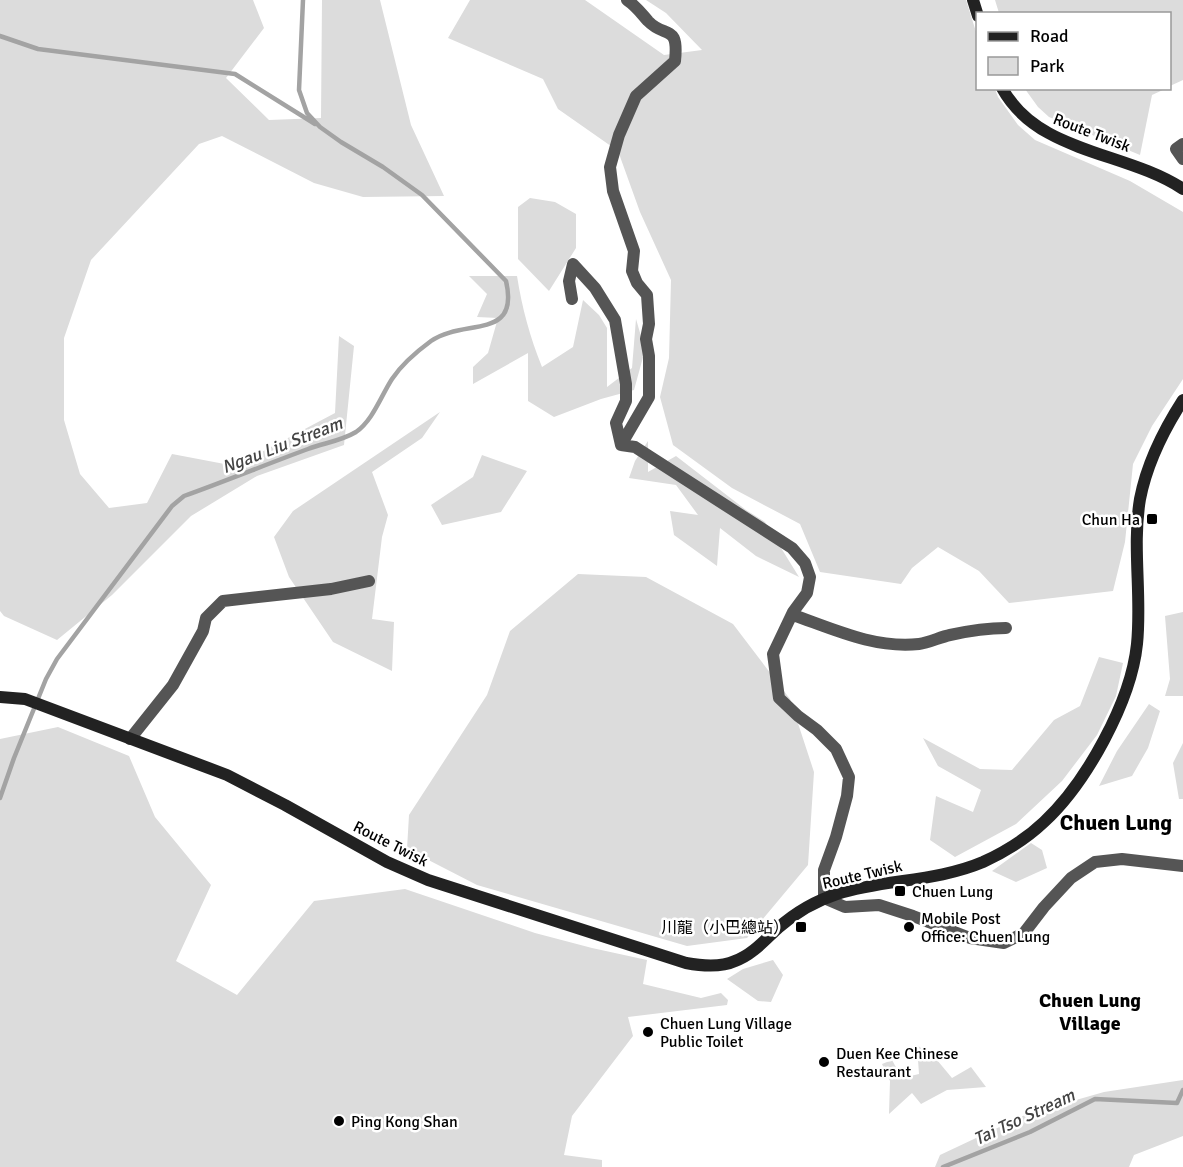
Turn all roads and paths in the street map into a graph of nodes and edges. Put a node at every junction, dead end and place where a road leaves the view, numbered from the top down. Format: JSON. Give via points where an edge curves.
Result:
{"nodes":[{"id":1,"x":627,"y":0,"type":"edge"},
{"id":2,"x":1003,"y":90,"type":"edge"},
{"id":3,"x":1183,"y":144,"type":"edge"},
{"id":4,"x":1183,"y":159,"type":"edge"},
{"id":5,"x":1183,"y":189,"type":"edge"},
{"id":6,"x":572,"y":299,"type":"dead end"},
{"id":7,"x":1183,"y":400,"type":"edge"},
{"id":8,"x":621,"y":445,"type":"junction"},
{"id":9,"x":369,"y":581,"type":"dead end"},
{"id":10,"x":793,"y":615,"type":"junction"},
{"id":11,"x":1006,"y":628,"type":"dead end"},
{"id":12,"x":0,"y":697,"type":"edge"},
{"id":13,"x":130,"y":739,"type":"junction"},
{"id":14,"x":1183,"y":866,"type":"edge"},
{"id":15,"x":824,"y":898,"type":"junction"}],
"edges":[{"from":1,"to":8,"type":"street","via":[[650,23],[670,33],[677,44],[675,61],[636,96],[610,167],[613,191],[634,251],[632,271],[647,295],[649,324],[649,397]]},
{"from":2,"to":5,"type":"main road","name":"Route Twisk","via":[[1021,116],[1043,131],[1157,174]]},
{"from":3,"to":4,"type":"street","via":[[1176,149]]},
{"from":6,"to":8,"type":"street","via":[[569,281],[573,264],[595,288],[615,320],[626,384],[626,401],[616,423]]},
{"from":7,"to":15,"type":"main road","name":"Route Twisk","via":[[1153,454],[1140,501],[1138,631],[1131,677],[1115,719],[1073,788],[1054,813],[1031,833],[980,862]]},
{"from":8,"to":10,"type":"street","via":[[635,447],[792,548],[805,563],[810,577],[807,593]]},
{"from":9,"to":13,"type":"street","via":[[331,590],[223,602],[206,618],[203,631],[173,685]]},
{"from":10,"to":11,"type":"street","via":[[885,644],[919,644],[985,628]]},
{"from":10,"to":15,"type":"street","via":[[773,654],[779,698],[836,749],[849,777],[842,817],[824,870]]},
{"from":12,"to":13,"type":"main road","name":"Route Twisk","via":[[25,699]]},
{"from":13,"to":15,"type":"main road","name":"Route Twisk","via":[[227,776],[428,880],[686,963],[716,966],[735,962],[788,920]]},
{"from":14,"to":15,"type":"street","via":[[1122,859],[1095,862],[1071,878],[1024,933],[1004,943],[970,938],[879,905],[845,907]]}]}
